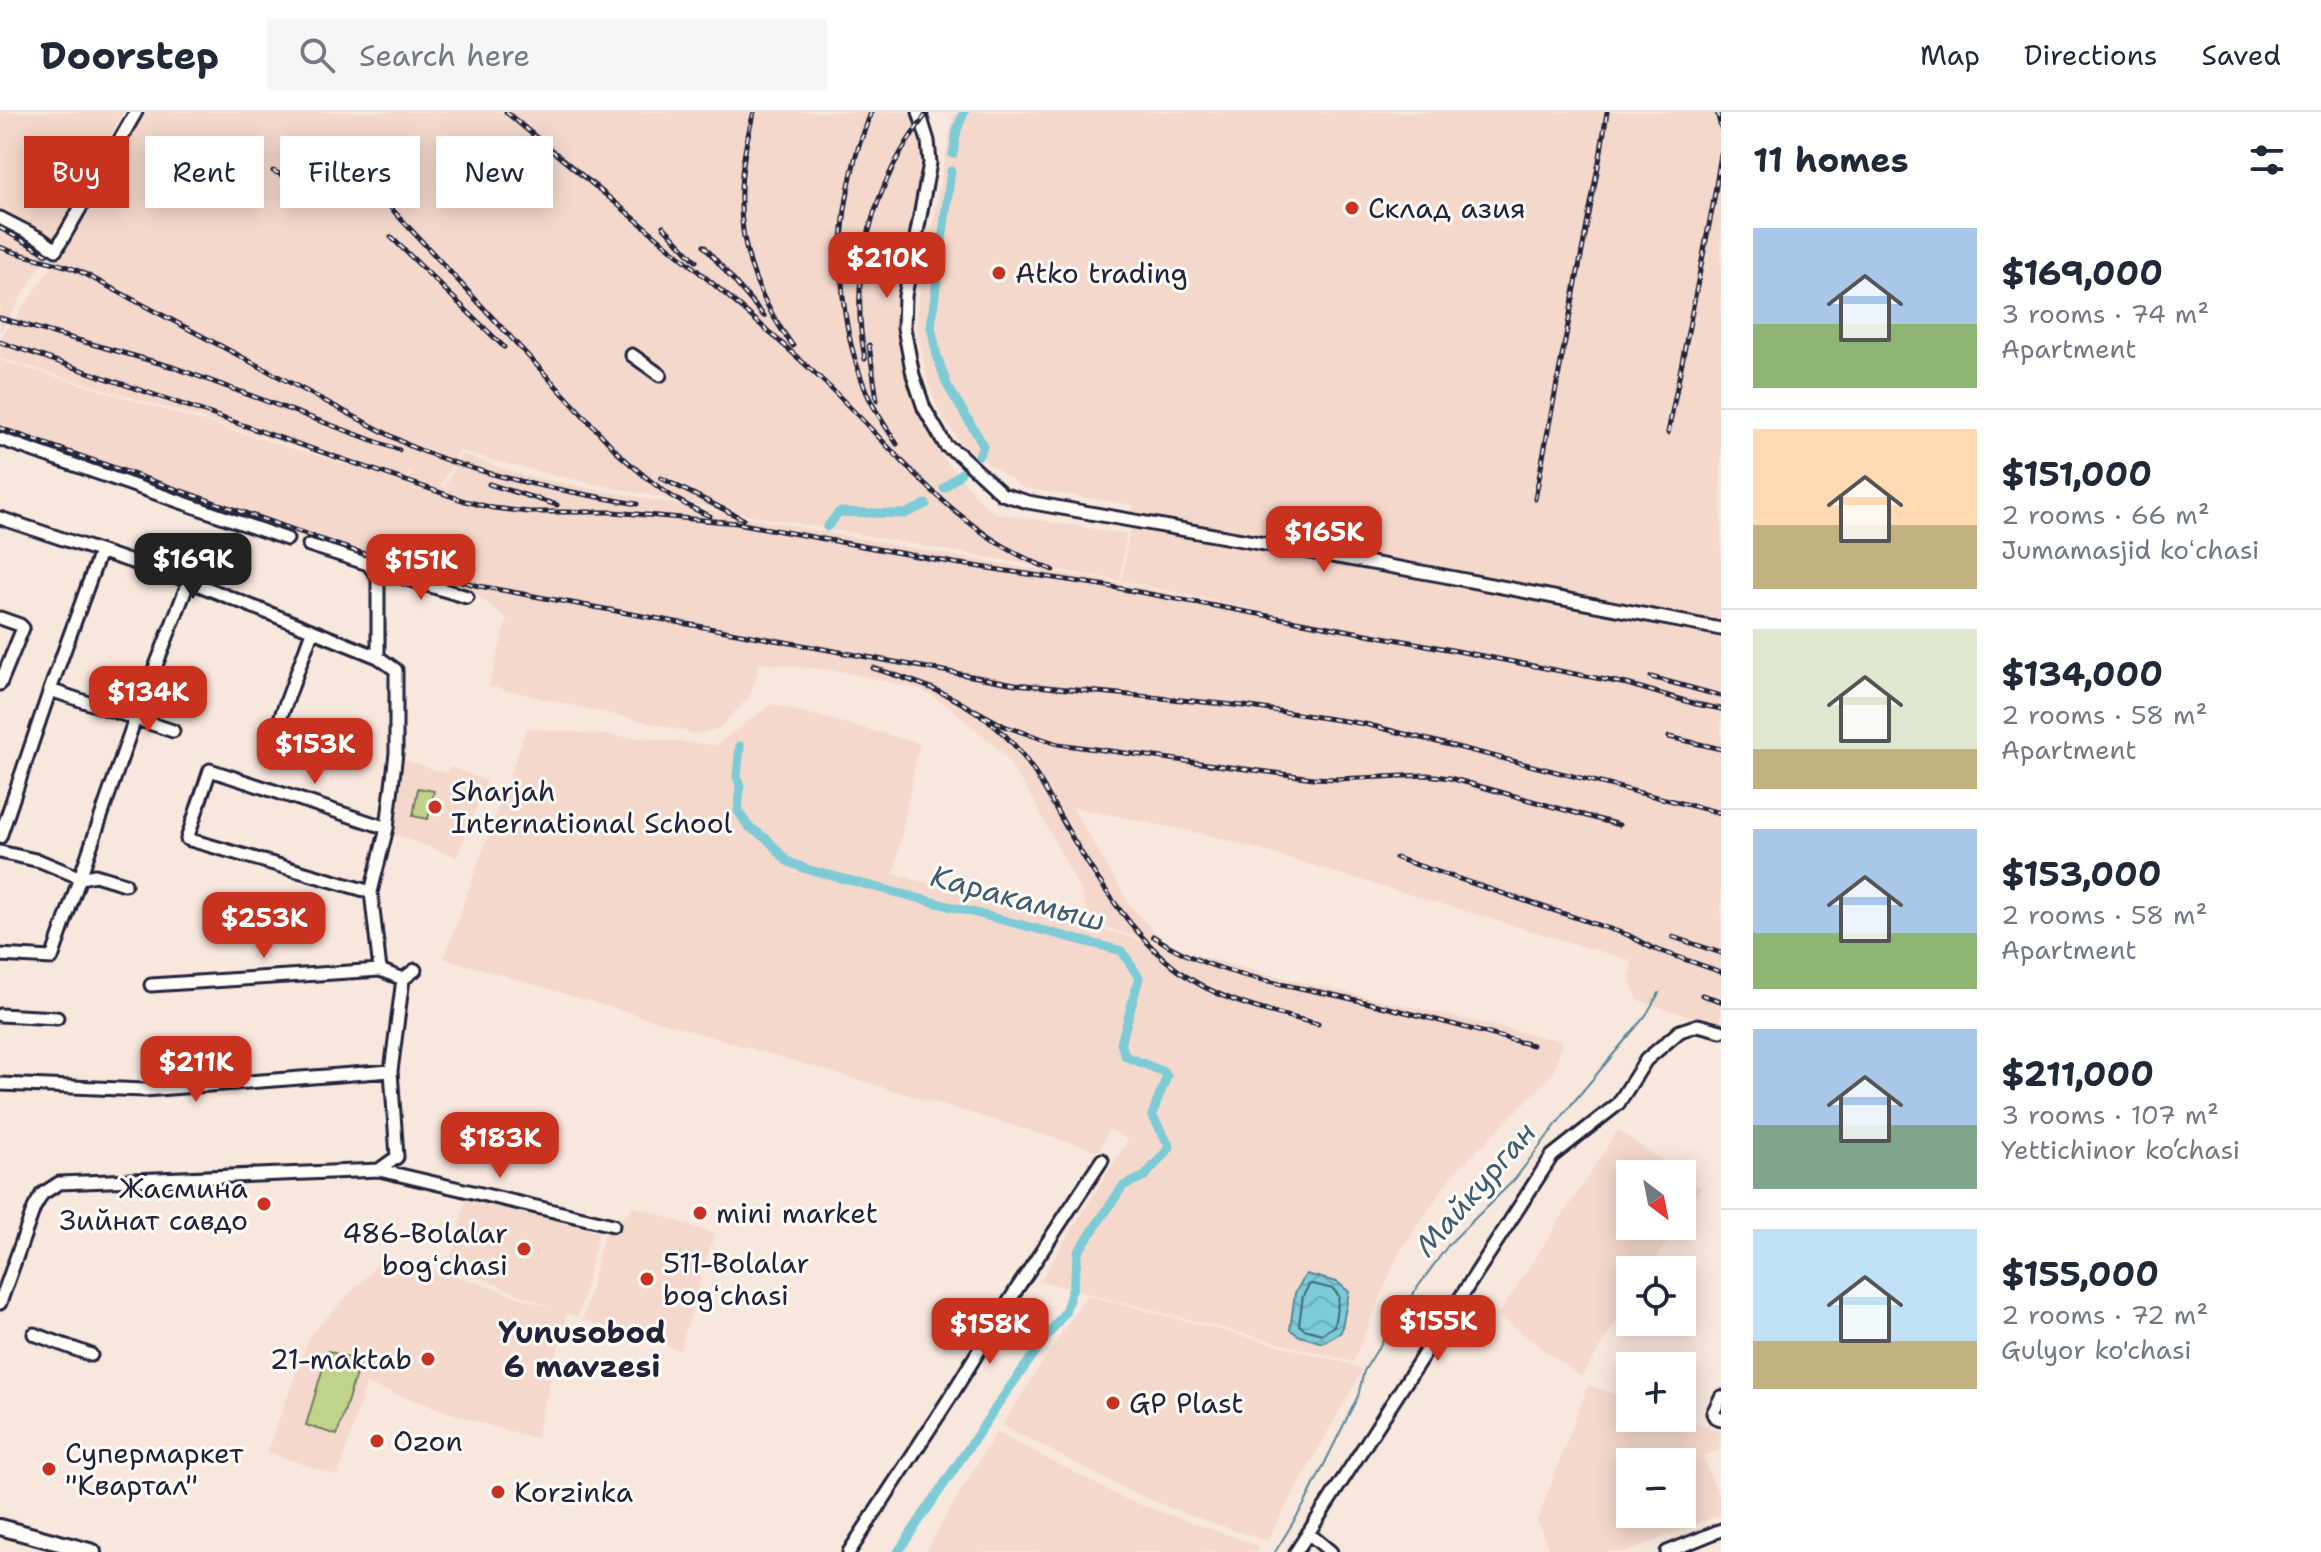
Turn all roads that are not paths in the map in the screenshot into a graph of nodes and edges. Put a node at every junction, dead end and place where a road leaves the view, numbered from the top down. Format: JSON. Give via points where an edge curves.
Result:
{"nodes":[{"id":1,"x":136,"y":112,"type":"edge"},
{"id":2,"x":919,"y":112,"type":"edge"},
{"id":3,"x":0,"y":218,"type":"edge"},
{"id":4,"x":632,"y":355,"type":"dead end"},
{"id":5,"x":660,"y":375,"type":"dead end"},
{"id":6,"x":0,"y":439,"type":"edge"},
{"id":7,"x":0,"y":518,"type":"edge"},
{"id":8,"x":287,"y":539,"type":"dead end"},
{"id":9,"x":309,"y":545,"type":"dead end"},
{"id":10,"x":100,"y":552,"type":"junction"},
{"id":11,"x":378,"y":577,"type":"junction"},
{"id":12,"x":189,"y":581,"type":"junction"},
{"id":13,"x":467,"y":597,"type":"dead end"},
{"id":14,"x":0,"y":618,"type":"edge"},
{"id":15,"x":1721,"y":629,"type":"edge"},
{"id":16,"x":312,"y":632,"type":"junction"},
{"id":17,"x":378,"y":657,"type":"junction"},
{"id":18,"x":0,"y":684,"type":"edge"},
{"id":19,"x":50,"y":690,"type":"junction"},
{"id":20,"x":135,"y":719,"type":"junction"},
{"id":21,"x":173,"y":731,"type":"dead end"},
{"id":22,"x":270,"y":746,"type":"dead end"},
{"id":23,"x":387,"y":828,"type":"junction"},
{"id":24,"x":0,"y":837,"type":"edge"},
{"id":25,"x":0,"y":852,"type":"edge"},
{"id":26,"x":81,"y":878,"type":"junction"},
{"id":27,"x":125,"y":884,"type":"dead end"},
{"id":28,"x":371,"y":892,"type":"junction"},
{"id":29,"x":0,"y":955,"type":"edge"},
{"id":30,"x":380,"y":970,"type":"junction"},
{"id":31,"x":415,"y":970,"type":"dead end"},
{"id":32,"x":403,"y":979,"type":"junction"},
{"id":33,"x":151,"y":985,"type":"dead end"},
{"id":34,"x":0,"y":1015,"type":"edge"},
{"id":35,"x":57,"y":1018,"type":"dead end"},
{"id":36,"x":1721,"y":1031,"type":"edge"},
{"id":37,"x":391,"y":1071,"type":"junction"},
{"id":38,"x":0,"y":1084,"type":"edge"},
{"id":39,"x":1102,"y":1160,"type":"dead end"},
{"id":40,"x":379,"y":1170,"type":"junction"},
{"id":41,"x":613,"y":1225,"type":"dead end"},
{"id":42,"x":0,"y":1303,"type":"edge"},
{"id":43,"x":34,"y":1334,"type":"dead end"},
{"id":44,"x":91,"y":1355,"type":"dead end"},
{"id":45,"x":1721,"y":1397,"type":"edge"},
{"id":46,"x":1717,"y":1416,"type":"edge"},
{"id":47,"x":0,"y":1527,"type":"edge"},
{"id":48,"x":1721,"y":1530,"type":"edge"},
{"id":49,"x":1308,"y":1533,"type":"junction"},
{"id":50,"x":93,"y":1552,"type":"edge"},
{"id":51,"x":849,"y":1552,"type":"edge"},
{"id":52,"x":1296,"y":1552,"type":"edge"},
{"id":53,"x":1331,"y":1552,"type":"edge"},
{"id":54,"x":1667,"y":1552,"type":"edge"}],
"edges":[{"from":1,"to":3,"type":"street","via":[[56,250]]},
{"from":2,"to":15,"type":"street","via":[[930,163],[905,296],[904,328],[913,375],[946,446],[1002,494]]},
{"from":4,"to":5,"type":"street"},
{"from":6,"to":8,"type":"street"},
{"from":7,"to":10,"type":"street"},
{"from":9,"to":11,"type":"street","via":[[368,564]]},
{"from":10,"to":12,"type":"street"},
{"from":10,"to":19,"type":"street"},
{"from":11,"to":13,"type":"street","via":[[394,575]]},
{"from":11,"to":17,"type":"street"},
{"from":12,"to":16,"type":"street"},
{"from":12,"to":20,"type":"street"},
{"from":14,"to":18,"type":"street","via":[[23,628]]},
{"from":16,"to":17,"type":"street"},
{"from":16,"to":22,"type":"street"},
{"from":17,"to":23,"type":"street","via":[[397,671],[396,753]]},
{"from":19,"to":20,"type":"street"},
{"from":19,"to":24,"type":"street"},
{"from":20,"to":21,"type":"street"},
{"from":20,"to":26,"type":"street"},
{"from":23,"to":28,"type":"street"},
{"from":23,"to":28,"type":"street","via":[[210,770],[187,839]]},
{"from":25,"to":26,"type":"street"},
{"from":26,"to":27,"type":"street","via":[[95,875]]},
{"from":26,"to":29,"type":"street","via":[[52,958]]},
{"from":28,"to":30,"type":"street"},
{"from":30,"to":32,"type":"street"},
{"from":30,"to":33,"type":"street"},
{"from":31,"to":32,"type":"street"},
{"from":32,"to":37,"type":"street"},
{"from":34,"to":35,"type":"street"},
{"from":36,"to":49,"type":"street","via":[[1698,1025],[1680,1031],[1646,1060],[1618,1104],[1552,1156]]},
{"from":37,"to":38,"type":"street","via":[[144,1090]]},
{"from":37,"to":40,"type":"street","via":[[397,1157]]},
{"from":39,"to":51,"type":"street"},
{"from":40,"to":41,"type":"street"},
{"from":40,"to":42,"type":"street","via":[[59,1183],[42,1194],[34,1208]]},
{"from":43,"to":44,"type":"street"},
{"from":45,"to":46,"type":"street"},
{"from":47,"to":50,"type":"main road"},
{"from":48,"to":54,"type":"street"},
{"from":49,"to":52,"type":"street"},
{"from":49,"to":53,"type":"street"}]}
